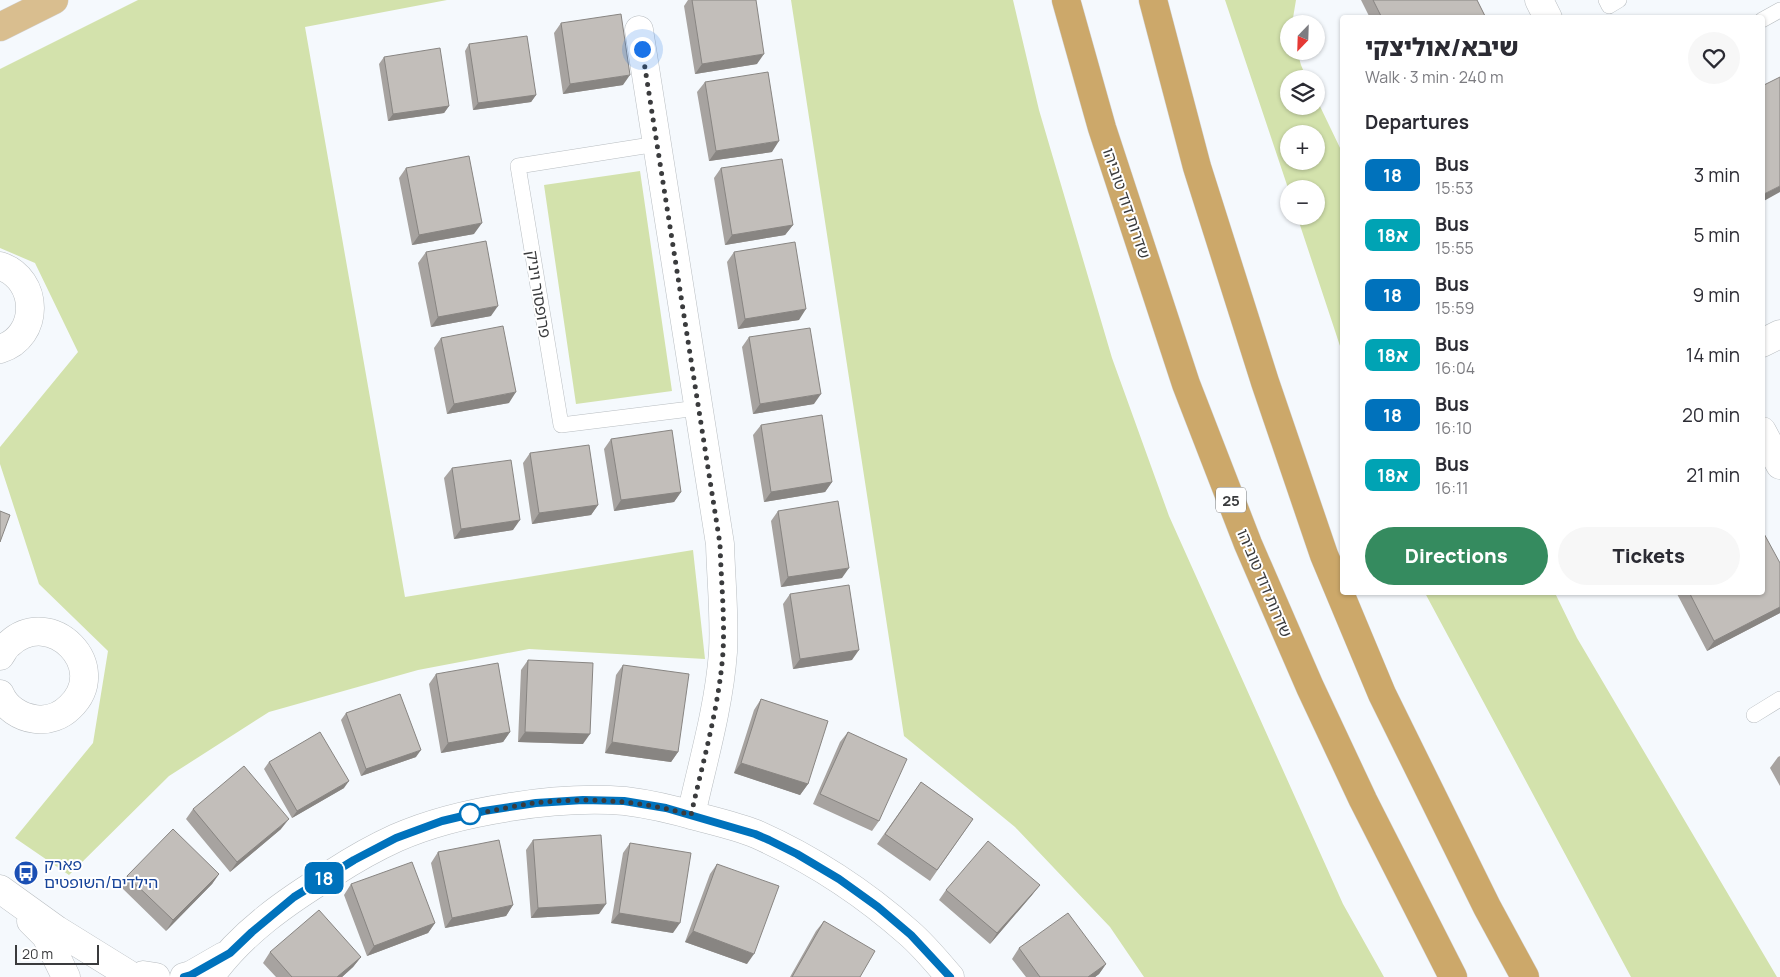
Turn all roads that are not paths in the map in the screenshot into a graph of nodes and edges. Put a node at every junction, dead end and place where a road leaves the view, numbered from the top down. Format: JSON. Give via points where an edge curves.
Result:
{"nodes":[{"id":1,"x":54,"y":0,"type":"edge"},
{"id":2,"x":1066,"y":0,"type":"edge"},
{"id":3,"x":1153,"y":0,"type":"edge"},
{"id":4,"x":1539,"y":0,"type":"edge"},
{"id":5,"x":1606,"y":0,"type":"edge"},
{"id":6,"x":1619,"y":0,"type":"edge"},
{"id":7,"x":1780,"y":10,"type":"edge"},
{"id":8,"x":1546,"y":15,"type":"edge"},
{"id":9,"x":1765,"y":18,"type":"edge"},
{"id":10,"x":0,"y":28,"type":"edge"},
{"id":11,"x":639,"y":30,"type":"dead end"},
{"id":12,"x":657,"y":144,"type":"junction"},
{"id":13,"x":0,"y":266,"type":"edge"},
{"id":14,"x":1780,"y":334,"type":"edge"},
{"id":15,"x":1765,"y":342,"type":"edge"},
{"id":16,"x":0,"y":350,"type":"edge"},
{"id":17,"x":698,"y":408,"type":"junction"},
{"id":18,"x":1765,"y":439,"type":"edge"},
{"id":19,"x":1773,"y":462,"type":"edge"},
{"id":20,"x":1340,"y":593,"type":"edge"},
{"id":21,"x":1341,"y":595,"type":"edge"},
{"id":22,"x":0,"y":656,"type":"edge"},
{"id":23,"x":0,"y":694,"type":"edge"},
{"id":24,"x":1780,"y":699,"type":"edge"},
{"id":25,"x":1754,"y":715,"type":"dead end"},
{"id":26,"x":691,"y":815,"type":"junction"},
{"id":27,"x":0,"y":889,"type":"edge"},
{"id":28,"x":230,"y":953,"type":"junction"},
{"id":29,"x":137,"y":976,"type":"edge"},
{"id":30,"x":66,"y":977,"type":"edge"},
{"id":31,"x":184,"y":977,"type":"edge"},
{"id":32,"x":210,"y":977,"type":"edge"},
{"id":33,"x":950,"y":977,"type":"edge"},
{"id":34,"x":1453,"y":977,"type":"edge"},
{"id":35,"x":1525,"y":977,"type":"edge"}],
"edges":[{"from":1,"to":10,"type":"main road"},
{"from":2,"to":34,"type":"highway","name":"שדרות דוד טוביהו","number":"25","via":[[1102,128],[1186,384],[1248,544],[1362,800]]},
{"from":3,"to":20,"type":"highway","via":[[1197,167],[1265,382]]},
{"from":4,"to":8,"type":"street"},
{"from":5,"to":6,"type":"lane","via":[[1609,6]]},
{"from":7,"to":9,"type":"lane"},
{"from":11,"to":12,"type":"street"},
{"from":12,"to":17,"type":"street"},
{"from":12,"to":17,"type":"lane","name":"פרופסור ויניק","via":[[518,166],[561,425]]},
{"from":13,"to":16,"type":"street","via":[[18,277],[31,301],[25,330],[15,342]]},
{"from":14,"to":15,"type":"street"},
{"from":17,"to":26,"type":"street","via":[[720,544],[723,652]]},
{"from":18,"to":19,"type":"street"},
{"from":21,"to":35,"type":"highway","via":[[1382,694],[1487,908]]},
{"from":22,"to":23,"type":"street","via":[[8,644],[21,636],[35,632],[50,633],[64,638],[75,649],[82,662],[84,676],[82,690],[75,702],[52,718],[38,720],[25,717],[12,710]]},
{"from":24,"to":25,"type":"lane"},
{"from":26,"to":28,"type":"street","via":[[624,801],[583,800],[536,803],[442,821],[396,838],[294,897]]},
{"from":26,"to":33,"type":"street","via":[[755,834],[839,879],[911,935]]},
{"from":27,"to":29,"type":"street","via":[[57,930]]},
{"from":27,"to":30,"type":"street","via":[[46,936]]},
{"from":28,"to":31,"type":"street"},
{"from":28,"to":32,"type":"street"}]}
